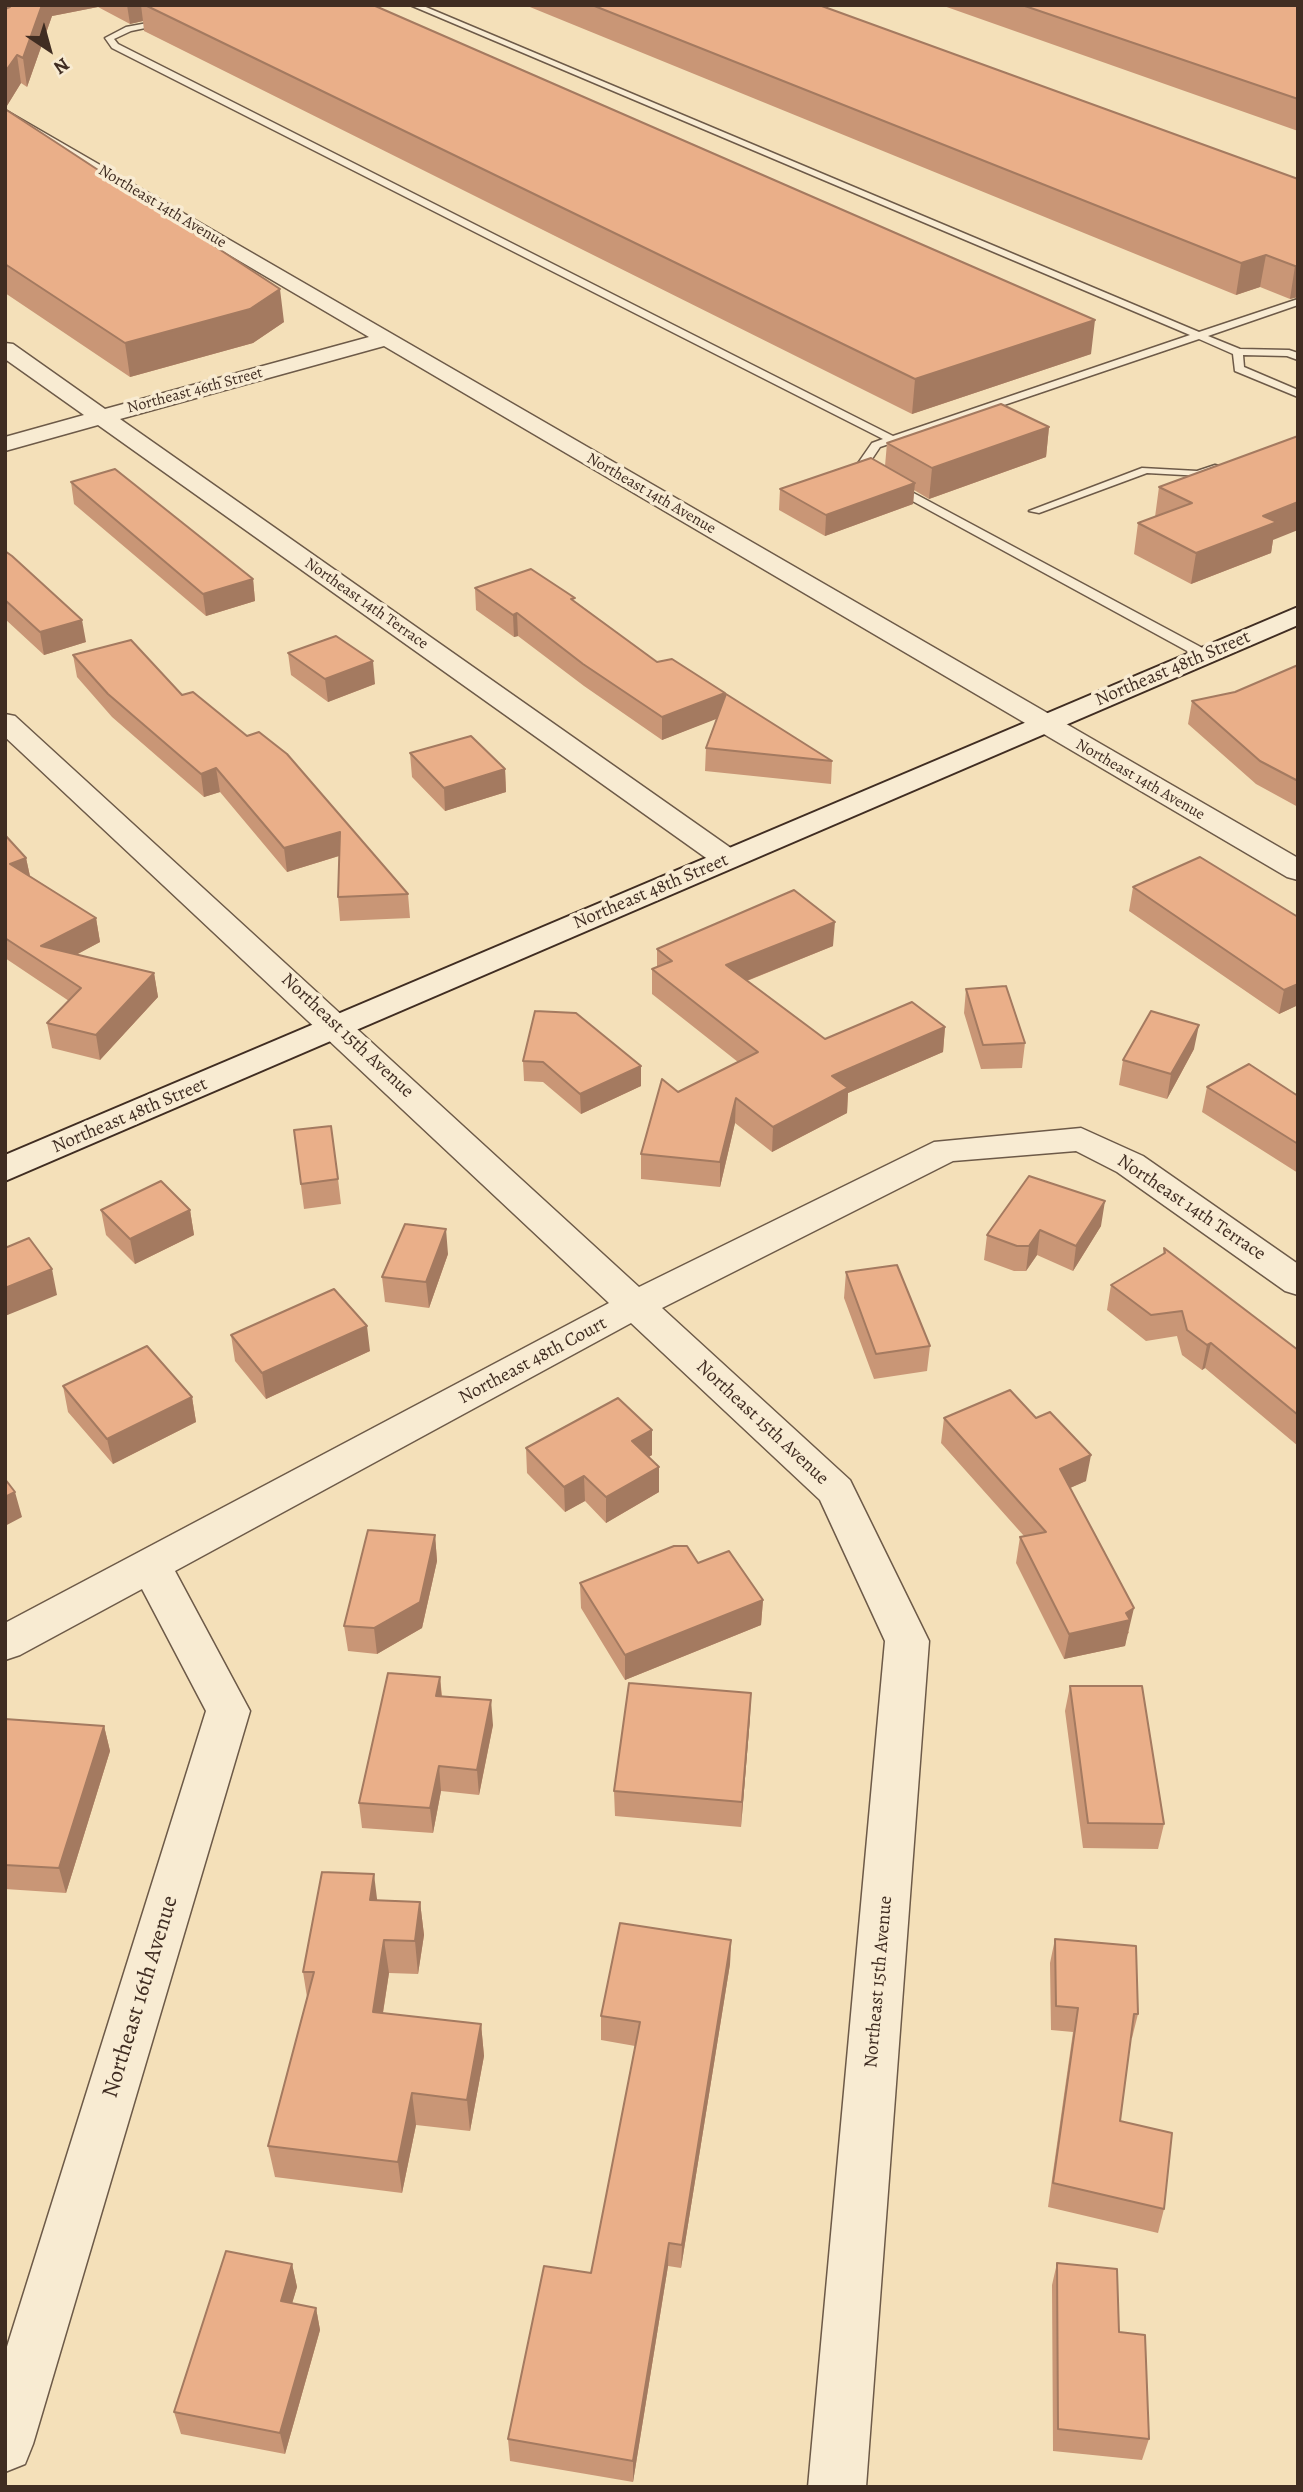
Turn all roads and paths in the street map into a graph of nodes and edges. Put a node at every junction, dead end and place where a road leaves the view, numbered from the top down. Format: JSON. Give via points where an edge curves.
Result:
{"nodes":[{"id":1,"x":414,"y":5,"type":"edge"},
{"id":2,"x":181,"y":18,"type":"edge"},
{"id":3,"x":5,"y":115,"type":"edge"},
{"id":4,"x":1298,"y":302,"type":"edge"},
{"id":5,"x":1199,"y":336,"type":"junction"},
{"id":6,"x":384,"y":339,"type":"junction"},
{"id":7,"x":5,"y":349,"type":"edge"},
{"id":8,"x":1238,"y":352,"type":"junction"},
{"id":9,"x":1298,"y":357,"type":"edge"},
{"id":10,"x":1298,"y":394,"type":"edge"},
{"id":11,"x":102,"y":417,"type":"junction"},
{"id":12,"x":893,"y":440,"type":"junction"},
{"id":13,"x":5,"y":444,"type":"edge"},
{"id":14,"x":1224,"y":465,"type":"edge"},
{"id":15,"x":1035,"y":511,"type":"dead end"},
{"id":16,"x":1298,"y":615,"type":"edge"},
{"id":17,"x":1205,"y":655,"type":"junction"},
{"id":18,"x":5,"y":722,"type":"edge"},
{"id":19,"x":1044,"y":724,"type":"junction"},
{"id":20,"x":727,"y":859,"type":"junction"},
{"id":21,"x":1298,"y":871,"type":"edge"},
{"id":22,"x":337,"y":1027,"type":"junction"},
{"id":23,"x":1081,"y":1139,"type":"joint"},
{"id":24,"x":5,"y":1169,"type":"edge"},
{"id":25,"x":1298,"y":1282,"type":"edge"},
{"id":26,"x":635,"y":1305,"type":"junction"},
{"id":27,"x":149,"y":1563,"type":"junction"},
{"id":28,"x":5,"y":1643,"type":"edge"},
{"id":29,"x":5,"y":2444,"type":"edge"},
{"id":30,"x":837,"y":2487,"type":"edge"}],
"edges":[{"from":1,"to":5,"type":"lane"},
{"from":2,"to":12,"type":"lane","via":[[128,29],[109,38],[115,46]]},
{"from":3,"to":6,"type":"street","name":"Northeast 14th Avenue"},
{"from":4,"to":5,"type":"lane"},
{"from":5,"to":8,"type":"lane"},
{"from":5,"to":12,"type":"lane"},
{"from":6,"to":11,"type":"street","name":"Northeast 46th Street"},
{"from":6,"to":19,"type":"street","name":"Northeast 14th Avenue"},
{"from":7,"to":11,"type":"street","name":"Northeast 14th Terrace"},
{"from":8,"to":9,"type":"lane"},
{"from":8,"to":10,"type":"lane","via":[[1240,369]]},
{"from":11,"to":13,"type":"street","name":"Northeast 46th Street"},
{"from":11,"to":20,"type":"street","name":"Northeast 14th Terrace"},
{"from":12,"to":17,"type":"lane","via":[[876,445],[862,466]]},
{"from":14,"to":15,"type":"lane","via":[[1198,474],[1146,470]]},
{"from":16,"to":17,"type":"street","name":"Northeast 48th Street"},
{"from":17,"to":19,"type":"street","name":"Northeast 48th Street"},
{"from":18,"to":22,"type":"street","name":"Northeast 15th Avenue"},
{"from":19,"to":20,"type":"street","name":"Northeast 48th Street"},
{"from":19,"to":21,"type":"street","name":"Northeast 14th Avenue"},
{"from":20,"to":22,"type":"street","name":"Northeast 48th Street"},
{"from":22,"to":24,"type":"street","name":"Northeast 48th Street"},
{"from":22,"to":26,"type":"street","name":"Northeast 15th Avenue"},
{"from":23,"to":25,"type":"street","name":"Northeast 14th Terrace","via":[[1130,1164]]},
{"from":23,"to":26,"type":"street","name":"Northeast 48th Court","via":[[946,1150]]},
{"from":26,"to":27,"type":"street","name":"Northeast 48th Court"},
{"from":26,"to":30,"type":"street","name":"Northeast 15th Avenue","via":[[836,1491],[907,1641]]},
{"from":27,"to":28,"type":"street","name":"Northeast 48th Court"},
{"from":27,"to":29,"type":"street","name":"Northeast 16th Avenue","via":[[228,1711]]}]}
